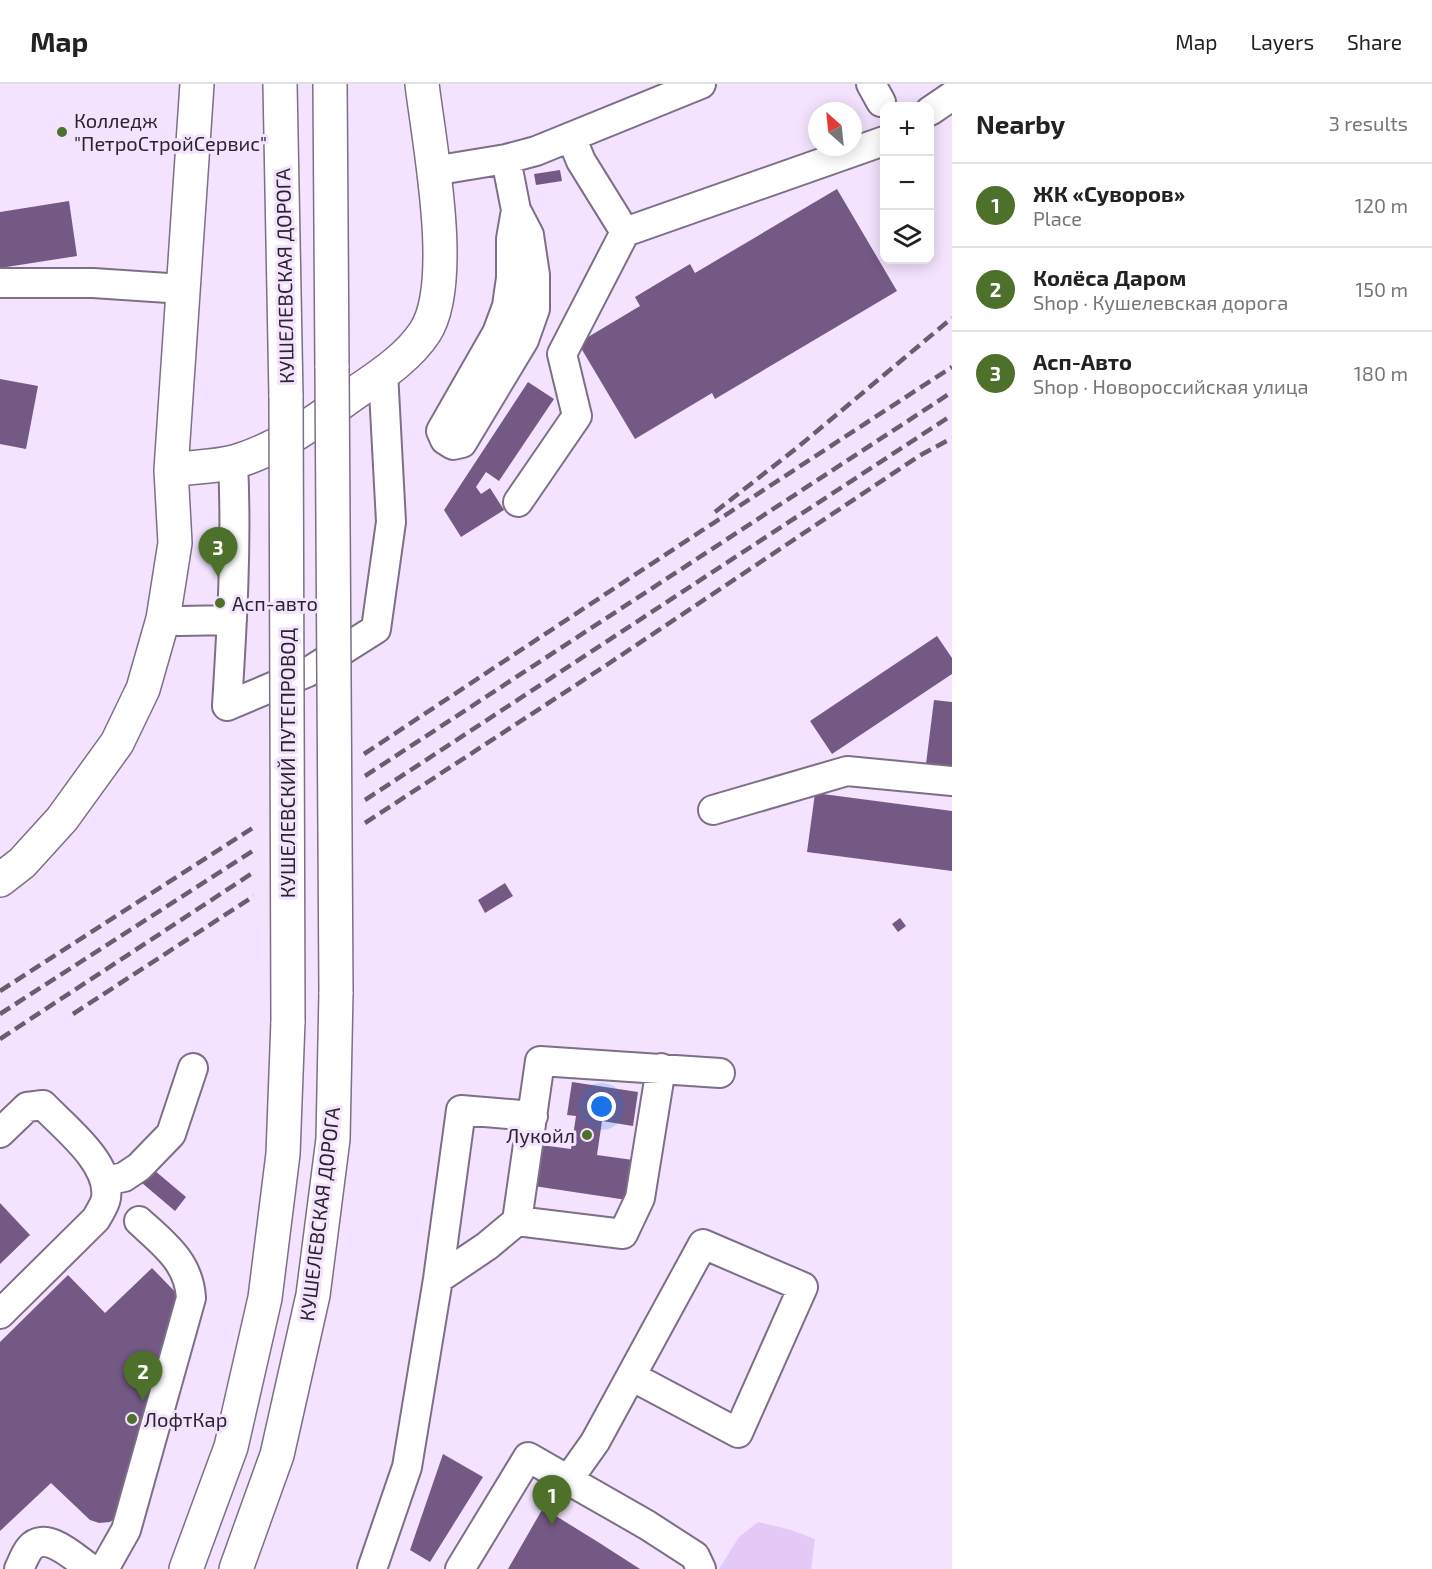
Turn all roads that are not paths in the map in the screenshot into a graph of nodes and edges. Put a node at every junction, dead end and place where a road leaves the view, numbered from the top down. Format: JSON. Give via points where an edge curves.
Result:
{"nodes":[{"id":1,"x":197,"y":84,"type":"edge"},
{"id":2,"x":280,"y":84,"type":"edge"},
{"id":3,"x":330,"y":84,"type":"edge"},
{"id":4,"x":422,"y":84,"type":"edge"},
{"id":5,"x":701,"y":84,"type":"edge"},
{"id":6,"x":952,"y":96,"type":"edge"},
{"id":7,"x":934,"y":108,"type":"edge"},
{"id":8,"x":571,"y":137,"type":"junction"},
{"id":9,"x":880,"y":143,"type":"edge"},
{"id":10,"x":506,"y":159,"type":"junction"},
{"id":11,"x":433,"y":171,"type":"junction"},
{"id":12,"x":516,"y":210,"type":"junction"},
{"id":13,"x":624,"y":232,"type":"junction"},
{"id":14,"x":0,"y":283,"type":"edge"},
{"id":15,"x":183,"y":289,"type":"junction"},
{"id":16,"x":383,"y":372,"type":"junction"},
{"id":17,"x":286,"y":397,"type":"joint"},
{"id":18,"x":233,"y":462,"type":"junction"},
{"id":19,"x":171,"y":470,"type":"junction"},
{"id":20,"x":518,"y":502,"type":"dead end"},
{"id":21,"x":163,"y":619,"type":"junction"},
{"id":22,"x":232,"y":620,"type":"junction"},
{"id":23,"x":952,"y":781,"type":"edge"},
{"id":24,"x":713,"y":810,"type":"dead end"},
{"id":25,"x":0,"y":856,"type":"edge"},
{"id":26,"x":0,"y":880,"type":"edge"},
{"id":27,"x":193,"y":1068,"type":"dead end"},
{"id":28,"x":661,"y":1068,"type":"junction"},
{"id":29,"x":720,"y":1073,"type":"dead end"},
{"id":30,"x":533,"y":1116,"type":"junction"},
{"id":31,"x":0,"y":1133,"type":"edge"},
{"id":32,"x":106,"y":1181,"type":"junction"},
{"id":33,"x":140,"y":1221,"type":"dead end"},
{"id":34,"x":517,"y":1221,"type":"junction"},
{"id":35,"x":438,"y":1279,"type":"junction"},
{"id":36,"x":0,"y":1314,"type":"edge"},
{"id":37,"x":631,"y":1376,"type":"junction"},
{"id":38,"x":568,"y":1480,"type":"junction"},
{"id":39,"x":0,"y":1554,"type":"edge"},
{"id":40,"x":14,"y":1569,"type":"edge"},
{"id":41,"x":19,"y":1569,"type":"edge"},
{"id":42,"x":91,"y":1569,"type":"edge"},
{"id":43,"x":104,"y":1569,"type":"edge"},
{"id":44,"x":186,"y":1569,"type":"edge"},
{"id":45,"x":236,"y":1569,"type":"edge"},
{"id":46,"x":372,"y":1569,"type":"edge"},
{"id":47,"x":460,"y":1569,"type":"edge"},
{"id":48,"x":701,"y":1569,"type":"edge"}],
"edges":[{"from":1,"to":15,"type":"main road"},
{"from":2,"to":17,"type":"main road","name":"КУШЕЛЕВСКАЯ ДОРОГА"},
{"from":3,"to":45,"type":"main road","name":"КУШЕЛЕВСКАЯ ДОРОГА","bridge":true,"via":[[336,992],[333,1139],[313,1295],[277,1455]]},
{"from":4,"to":11,"type":"main road"},
{"from":5,"to":8,"type":"street"},
{"from":6,"to":7,"type":"street"},
{"from":8,"to":10,"type":"street"},
{"from":8,"to":13,"type":"street"},
{"from":9,"to":13,"type":"street"},
{"from":10,"to":11,"type":"street"},
{"from":10,"to":12,"type":"street"},
{"from":11,"to":16,"type":"main road","via":[[440,276],[436,302],[426,330],[410,352]]},
{"from":12,"to":12,"type":"street","via":[[507,306],[497,333],[441,431],[453,445],[462,443],[524,340],[535,309],[536,275],[529,235]]},
{"from":13,"to":20,"type":"street","via":[[562,354],[577,416]]},
{"from":14,"to":15,"type":"street","via":[[93,283]]},
{"from":15,"to":19,"type":"main road"},
{"from":16,"to":18,"type":"main road","via":[[303,430],[267,450]]},
{"from":16,"to":22,"type":"street","via":[[391,522],[376,629],[308,672],[227,706]]},
{"from":17,"to":44,"type":"main road","name":"КУШЕЛЕВСКИЙ ПУТЕПРОВОД","bridge":true,"via":[[288,1021],[283,1154],[265,1298],[231,1447]]},
{"from":18,"to":19,"type":"main road"},
{"from":18,"to":22,"type":"street"},
{"from":19,"to":21,"type":"main road","via":[[175,543]]},
{"from":19,"to":25,"type":"main road","via":[[138,637],[124,685],[101,734],[75,773]]},
{"from":21,"to":22,"type":"street"},
{"from":21,"to":26,"type":"main road","via":[[143,689],[117,743],[62,819],[22,863]]},
{"from":23,"to":24,"type":"street","via":[[847,771]]},
{"from":27,"to":32,"type":"street","via":[[171,1134],[139,1167]]},
{"from":28,"to":29,"type":"street"},
{"from":28,"to":30,"type":"street","via":[[540,1061]]},
{"from":28,"to":34,"type":"street","via":[[640,1198],[622,1234]]},
{"from":30,"to":34,"type":"street"},
{"from":30,"to":35,"type":"street","via":[[461,1110]]},
{"from":31,"to":32,"type":"street","via":[[27,1107],[43,1105],[98,1162]]},
{"from":32,"to":36,"type":"street","via":[[106,1200],[96,1219]]},
{"from":33,"to":43,"type":"street","via":[[182,1264],[190,1282],[191,1298],[126,1530]]},
{"from":34,"to":35,"type":"street"},
{"from":35,"to":46,"type":"street","via":[[407,1467]]},
{"from":37,"to":37,"type":"street","via":[[703,1244],[803,1287],[738,1433]]},
{"from":37,"to":38,"type":"street","via":[[595,1442]]},
{"from":38,"to":47,"type":"street","via":[[528,1457]]},
{"from":38,"to":48,"type":"street","via":[[695,1556]]},
{"from":39,"to":40,"type":"street"},
{"from":41,"to":42,"type":"street","via":[[31,1547],[50,1541]]}]}
